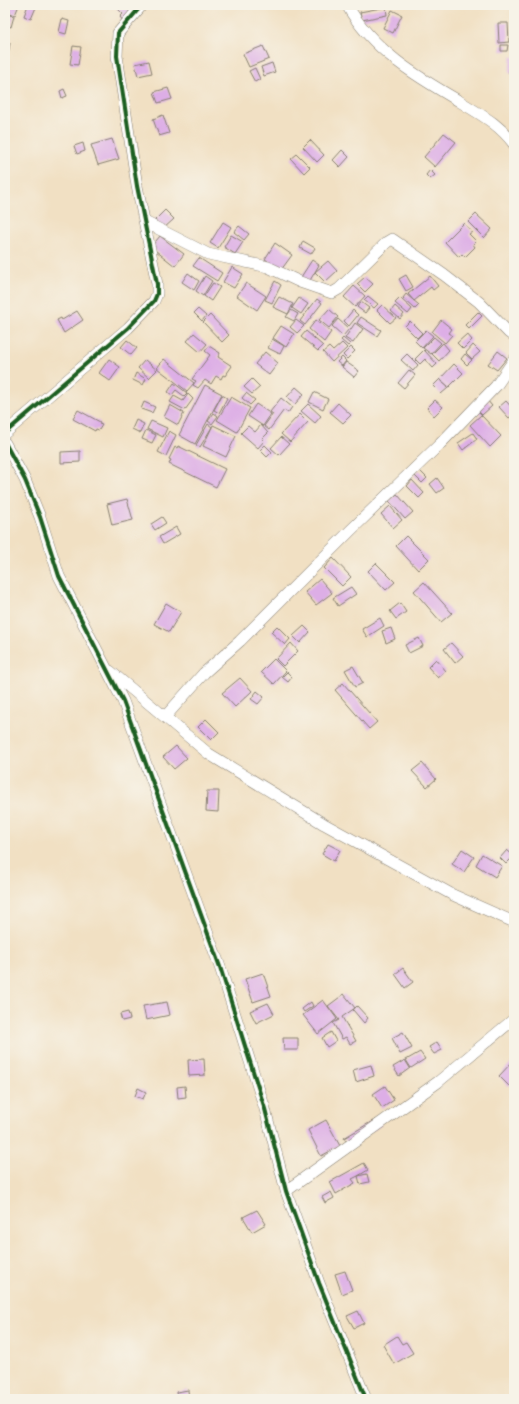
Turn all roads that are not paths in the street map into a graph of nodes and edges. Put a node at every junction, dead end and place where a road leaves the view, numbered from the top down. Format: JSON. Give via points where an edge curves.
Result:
{"nodes":[{"id":1,"x":142,"y":5,"type":"edge"},
{"id":2,"x":347,"y":5,"type":"edge"},
{"id":3,"x":514,"y":144,"type":"edge"},
{"id":4,"x":144,"y":222,"type":"junction"},
{"id":5,"x":514,"y":335,"type":"edge"},
{"id":6,"x":514,"y":360,"type":"edge"},
{"id":7,"x":5,"y":433,"type":"edge"},
{"id":8,"x":5,"y":443,"type":"edge"},
{"id":9,"x":107,"y":669,"type":"junction"},
{"id":10,"x":165,"y":717,"type":"junction"},
{"id":11,"x":514,"y":922,"type":"edge"},
{"id":12,"x":514,"y":1019,"type":"edge"},
{"id":13,"x":286,"y":1191,"type":"junction"},
{"id":14,"x":366,"y":1399,"type":"edge"}],
"edges":[{"from":1,"to":4,"type":"street","via":[[118,33],[117,56]]},
{"from":2,"to":3,"type":"street","via":[[360,26],[385,53],[419,77],[496,123]]},
{"from":4,"to":5,"type":"street","via":[[208,254],[268,267],[332,293],[392,239],[479,302]]},
{"from":4,"to":7,"type":"street","via":[[157,284],[154,301],[128,328]]},
{"from":6,"to":10,"type":"street","via":[[496,386],[440,444],[240,641],[204,673]]},
{"from":8,"to":9,"type":"street","via":[[25,480],[59,576]]},
{"from":9,"to":10,"type":"street"},
{"from":9,"to":13,"type":"street","via":[[123,701],[220,967],[264,1108]]},
{"from":10,"to":11,"type":"street","via":[[209,754],[324,824],[453,895]]},
{"from":12,"to":13,"type":"street","via":[[438,1082]]},
{"from":13,"to":14,"type":"street","via":[[319,1284]]}]}
